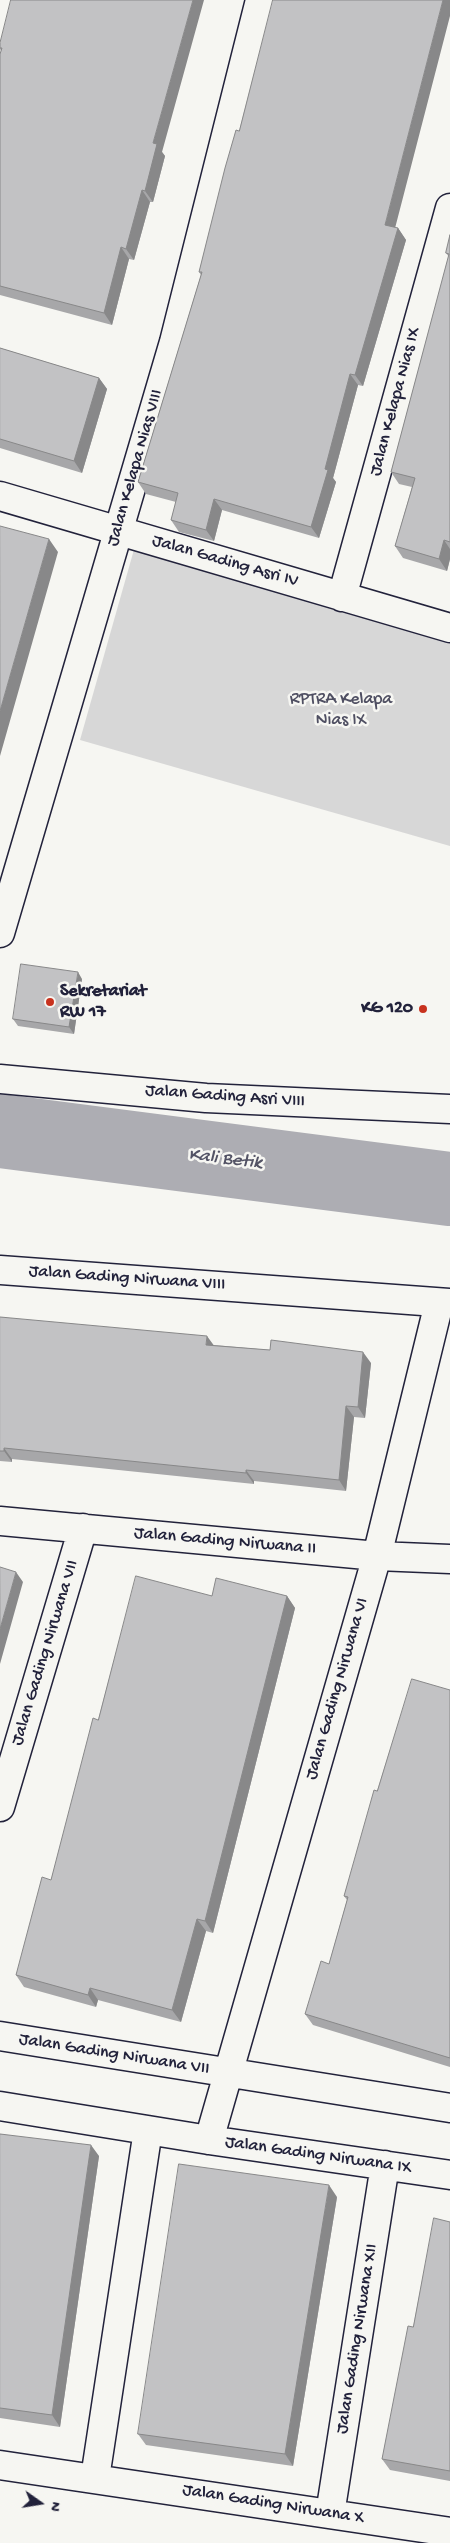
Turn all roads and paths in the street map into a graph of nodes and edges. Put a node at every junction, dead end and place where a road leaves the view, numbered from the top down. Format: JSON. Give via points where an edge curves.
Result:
{"nodes":[{"id":1,"x":260,"y":0,"type":"edge"},
{"id":2,"x":450,"y":208,"type":"edge"},
{"id":3,"x":0,"y":496,"type":"edge"},
{"id":4,"x":118,"y":531,"type":"junction"},
{"id":5,"x":342,"y":597,"type":"junction"},
{"id":6,"x":450,"y":628,"type":"edge"},
{"id":7,"x":0,"y":933,"type":"edge"},
{"id":8,"x":0,"y":1079,"type":"edge"},
{"id":9,"x":450,"y":1109,"type":"edge"},
{"id":10,"x":0,"y":1270,"type":"edge"},
{"id":11,"x":445,"y":1303,"type":"edge"},
{"id":12,"x":0,"y":1521,"type":"edge"},
{"id":13,"x":83,"y":1528,"type":"junction"},
{"id":14,"x":376,"y":1556,"type":"junction"},
{"id":15,"x":450,"y":1559,"type":"edge"},
{"id":16,"x":0,"y":1807,"type":"edge"},
{"id":17,"x":0,"y":2036,"type":"edge"},
{"id":18,"x":229,"y":2073,"type":"junction"},
{"id":19,"x":0,"y":2106,"type":"edge"},
{"id":20,"x":450,"y":2108,"type":"edge"},
{"id":21,"x":148,"y":2130,"type":"junction"},
{"id":22,"x":209,"y":2140,"type":"junction"},
{"id":23,"x":385,"y":2165,"type":"junction"},
{"id":24,"x":450,"y":2174,"type":"edge"},
{"id":25,"x":0,"y":2465,"type":"edge"},
{"id":26,"x":95,"y":2478,"type":"junction"},
{"id":27,"x":330,"y":2514,"type":"junction"},
{"id":28,"x":450,"y":2532,"type":"edge"}],
"edges":[{"from":1,"to":4,"type":"street","name":"Jalan Kelapa Nias VIII","via":[[174,342]]},
{"from":2,"to":5,"type":"street","name":"Jalan Kelapa Nias IX"},
{"from":3,"to":4,"type":"street","name":"Jalan Gading Asri IV"},
{"from":4,"to":5,"type":"street","name":"Jalan Gading Asri IV"},
{"from":4,"to":7,"type":"street","name":"Jalan Kelapa Nias VIII"},
{"from":5,"to":6,"type":"street","name":"Jalan Gading Asri IV"},
{"from":8,"to":9,"type":"street","name":"Jalan Gading Asri VIII","via":[[206,1098]]},
{"from":10,"to":11,"type":"street","name":"Jalan Gading Nirwana VIII"},
{"from":11,"to":14,"type":"street","name":"Jalan Gading Nirwana VI"},
{"from":12,"to":13,"type":"street","name":"Jalan Gading Nirwana II"},
{"from":13,"to":14,"type":"street","name":"Jalan Gading Nirwana II"},
{"from":13,"to":16,"type":"street","name":"Jalan Gading Nirwana VII"},
{"from":14,"to":15,"type":"street","name":"Jalan Gading Nirwana II"},
{"from":14,"to":18,"type":"street","name":"Jalan Gading Nirwana VI"},
{"from":17,"to":18,"type":"street","name":"Jalan Gading Nirwana VII"},
{"from":18,"to":20,"type":"street"},
{"from":18,"to":22,"type":"street","name":"Jalan Gading Nirwana IX"},
{"from":19,"to":21,"type":"street"},
{"from":21,"to":22,"type":"street"},
{"from":21,"to":26,"type":"street"},
{"from":22,"to":23,"type":"street","name":"Jalan Gading Nirwana IX"},
{"from":23,"to":24,"type":"street","name":"Jalan Gading Nirwana IX"},
{"from":23,"to":27,"type":"street","name":"Jalan Gading Nirwana XII"},
{"from":25,"to":26,"type":"street","name":"Jalan Gading Nirwana X"},
{"from":26,"to":27,"type":"street","name":"Jalan Gading Nirwana X"},
{"from":27,"to":28,"type":"street","name":"Jalan Gading Nirwana X"}]}
